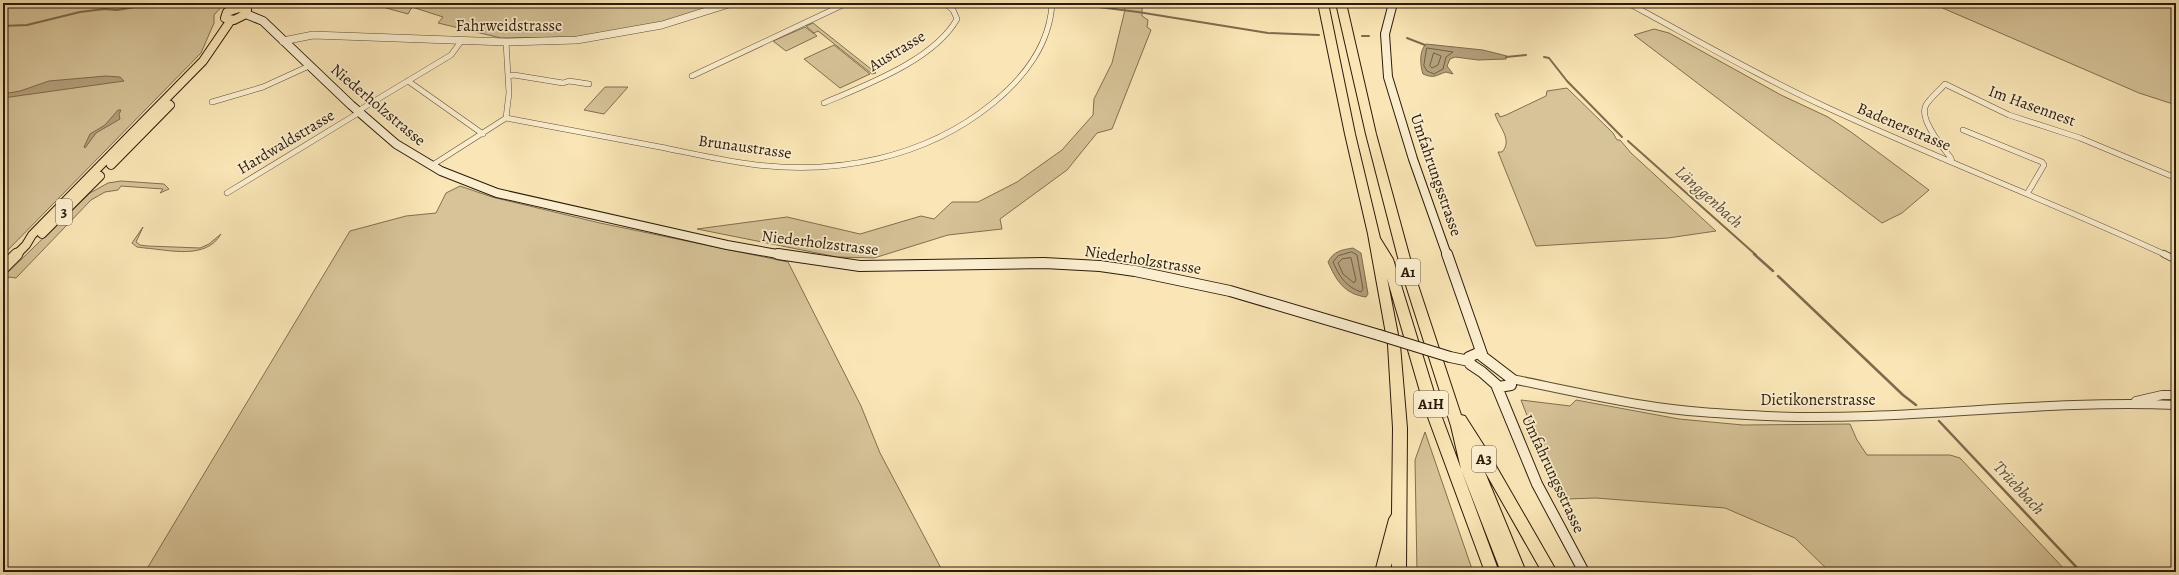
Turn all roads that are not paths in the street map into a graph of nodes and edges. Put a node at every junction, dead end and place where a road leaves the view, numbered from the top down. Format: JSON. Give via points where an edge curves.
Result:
{"nodes":[{"id":1,"x":732,"y":3,"type":"edge"},
{"id":2,"x":847,"y":3,"type":"edge"},
{"id":3,"x":945,"y":3,"type":"edge"},
{"id":4,"x":1323,"y":3,"type":"edge"},
{"id":5,"x":1341,"y":3,"type":"edge"},
{"id":6,"x":1393,"y":3,"type":"edge"},
{"id":7,"x":1628,"y":3,"type":"edge"},
{"id":8,"x":1052,"y":4,"type":"edge"},
{"id":9,"x":240,"y":5,"type":"edge"},
{"id":10,"x":246,"y":14,"type":"junction"},
{"id":11,"x":231,"y":20,"type":"junction"},
{"id":12,"x":462,"y":40,"type":"junction"},
{"id":13,"x":283,"y":41,"type":"junction"},
{"id":14,"x":506,"y":42,"type":"junction"},
{"id":15,"x":310,"y":66,"type":"junction"},
{"id":16,"x":196,"y":70,"type":"junction"},
{"id":17,"x":508,"y":76,"type":"junction"},
{"id":18,"x":692,"y":76,"type":"dead end"},
{"id":19,"x":408,"y":81,"type":"junction"},
{"id":20,"x":589,"y":84,"type":"dead end"},
{"id":21,"x":212,"y":102,"type":"dead end"},
{"id":22,"x":824,"y":103,"type":"dead end"},
{"id":23,"x":359,"y":111,"type":"junction"},
{"id":24,"x":506,"y":118,"type":"junction"},
{"id":25,"x":1963,"y":130,"type":"dead end"},
{"id":26,"x":483,"y":134,"type":"junction"},
{"id":27,"x":1952,"y":162,"type":"junction"},
{"id":28,"x":431,"y":166,"type":"junction"},
{"id":29,"x":2176,"y":178,"type":"edge"},
{"id":30,"x":227,"y":193,"type":"dead end"},
{"id":31,"x":2027,"y":194,"type":"junction"},
{"id":32,"x":1374,"y":234,"type":"junction"},
{"id":33,"x":26,"y":245,"type":"junction"},
{"id":34,"x":2176,"y":260,"type":"edge"},
{"id":35,"x":3,"y":268,"type":"edge"},
{"id":36,"x":1482,"y":354,"type":"junction"},
{"id":37,"x":1469,"y":361,"type":"junction"},
{"id":38,"x":1512,"y":379,"type":"junction"},
{"id":39,"x":1497,"y":387,"type":"junction"},
{"id":40,"x":2176,"y":395,"type":"edge"},
{"id":41,"x":2127,"y":403,"type":"junction"},
{"id":42,"x":2176,"y":405,"type":"edge"},
{"id":43,"x":1451,"y":407,"type":"junction"},
{"id":44,"x":1458,"y":426,"type":"junction"},
{"id":45,"x":1399,"y":510,"type":"junction"},
{"id":46,"x":1382,"y":572,"type":"edge"},
{"id":47,"x":1399,"y":572,"type":"edge"},
{"id":48,"x":1492,"y":572,"type":"edge"},
{"id":49,"x":1508,"y":572,"type":"edge"},
{"id":50,"x":1519,"y":572,"type":"edge"},
{"id":51,"x":1550,"y":572,"type":"edge"},
{"id":52,"x":1584,"y":572,"type":"edge"}],
"edges":[{"from":1,"to":14,"type":"street","name":"Fahrweidstrasse","via":[[664,24],[620,34],[577,40]]},
{"from":2,"to":18,"type":"street"},
{"from":3,"to":22,"type":"street","name":"Austrasse","via":[[953,10],[957,19],[954,26],[938,41],[885,76]]},
{"from":4,"to":32,"type":"highway","number":"A1"},
{"from":5,"to":43,"type":"highway","number":"A1","via":[[1391,214]]},
{"from":6,"to":36,"type":"main road","name":"Umfahrungsstrasse","via":[[1385,34],[1388,77],[1411,153]]},
{"from":7,"to":27,"type":"street","name":"Badenerstrasse","via":[[1795,92]]},
{"from":8,"to":24,"type":"street","name":"Brunaustrasse","via":[[1041,46],[1025,71],[1000,98],[957,129],[915,149],[887,157],[828,167],[776,167]]},
{"from":9,"to":10,"type":"main road","via":[[247,10]]},
{"from":9,"to":11,"type":"main road","via":[[224,14],[224,18]]},
{"from":10,"to":11,"type":"main road"},
{"from":10,"to":13,"type":"main road","name":"Niederholzstrasse","via":[[259,18]]},
{"from":11,"to":16,"type":"main road","number":"3"},
{"from":12,"to":13,"type":"street","name":"Fahrweidstrasse","via":[[314,35]]},
{"from":12,"to":14,"type":"street","name":"Fahrweidstrasse"},
{"from":12,"to":19,"type":"street","name":"Hardwaldstrasse","via":[[451,54]]},
{"from":13,"to":15,"type":"main road","name":"Niederholzstrasse"},
{"from":14,"to":17,"type":"street"},
{"from":15,"to":21,"type":"street","via":[[263,87]]},
{"from":15,"to":23,"type":"main road","name":"Niederholzstrasse"},
{"from":16,"to":33,"type":"main road","number":"3","via":[[187,76],[32,235]]},
{"from":16,"to":33,"type":"main road","number":"3","via":[[194,76],[152,124],[40,237]]},
{"from":17,"to":20,"type":"street"},
{"from":17,"to":24,"type":"street"},
{"from":19,"to":23,"type":"street","name":"Hardwaldstrasse"},
{"from":19,"to":26,"type":"street"},
{"from":23,"to":28,"type":"main road","name":"Niederholzstrasse","via":[[396,144]]},
{"from":23,"to":30,"type":"street","name":"Hardwaldstrasse"},
{"from":24,"to":26,"type":"street"},
{"from":25,"to":31,"type":"street","via":[[2042,162],[2044,165]]},
{"from":26,"to":28,"type":"street"},
{"from":27,"to":29,"type":"street","name":"Im Hasennest","via":[[1935,139],[1924,114],[1925,106],[1945,84],[2009,115],[2080,138]]},
{"from":27,"to":31,"type":"street","name":"Badenerstrasse"},
{"from":28,"to":37,"type":"main road","name":"Niederholzstrasse","bridge":true,"via":[[476,186],[520,199],[792,258],[860,266],[1029,263],[1121,269],[1217,288]]},
{"from":31,"to":34,"type":"street","name":"Badenerstrasse"},
{"from":32,"to":45,"type":"highway","number":"A1","via":[[1391,323],[1396,368],[1400,435]]},
{"from":32,"to":48,"type":"highway","number":"A1H","via":[[1387,259],[1429,400]]},
{"from":33,"to":35,"type":"main road","number":"3"},
{"from":36,"to":37,"type":"main road","via":[[1471,355]]},
{"from":36,"to":38,"type":"main road"},
{"from":37,"to":39,"type":"main road"},
{"from":38,"to":39,"type":"main road","via":[[1511,385]]},
{"from":38,"to":41,"type":"street","name":"Dietikonerstrasse","via":[[1644,405],[1768,416],[1895,415]]},
{"from":39,"to":52,"type":"main road","name":"Umfahrungsstrasse","via":[[1537,484]]},
{"from":40,"to":41,"type":"street","name":"Dietikonerstrasse","via":[[2162,395]]},
{"from":41,"to":42,"type":"street","name":"Dietikonerstrasse"},
{"from":43,"to":44,"type":"highway","number":"A1"},
{"from":43,"to":51,"type":"highway","number":"A3","via":[[1483,456]]},
{"from":44,"to":49,"type":"highway","number":"A1H","via":[[1468,469]]},
{"from":44,"to":50,"type":"highway","via":[[1478,468]]},
{"from":45,"to":46,"type":"highway"},
{"from":45,"to":47,"type":"highway","number":"A1"}]}
